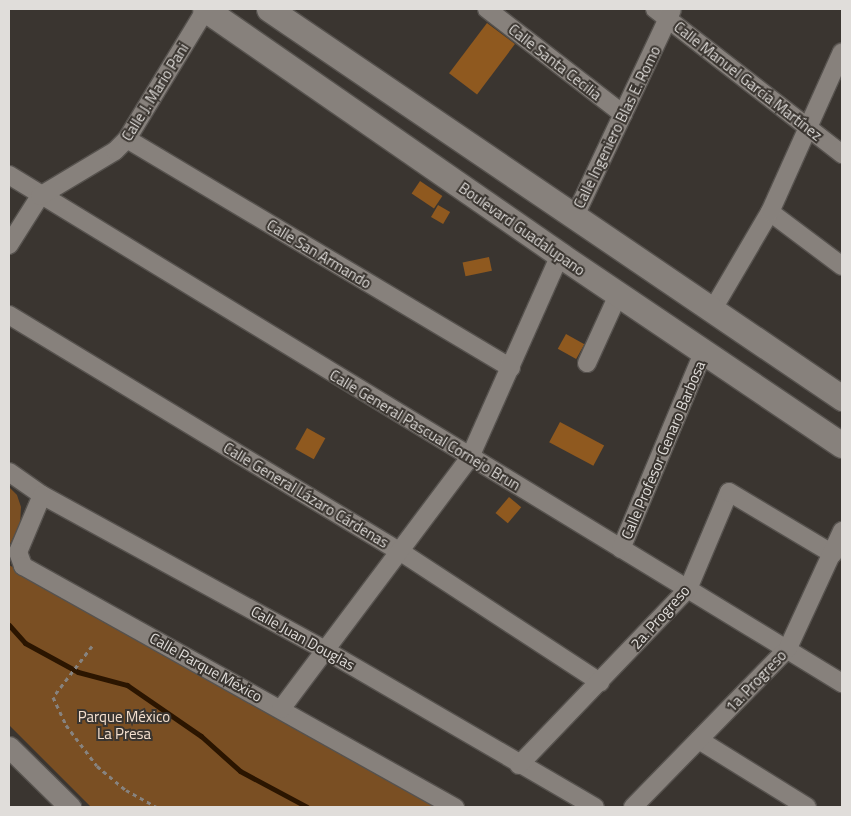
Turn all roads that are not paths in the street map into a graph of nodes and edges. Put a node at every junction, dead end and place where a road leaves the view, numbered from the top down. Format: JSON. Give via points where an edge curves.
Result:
{"nodes":[{"id":1,"x":206,"y":9,"type":"edge"},
{"id":2,"x":269,"y":9,"type":"edge"},
{"id":3,"x":487,"y":9,"type":"edge"},
{"id":4,"x":665,"y":12,"type":"edge"},
{"id":5,"x":841,"y":56,"type":"edge"},
{"id":6,"x":623,"y":114,"type":"junction"},
{"id":7,"x":808,"y":127,"type":"junction"},
{"id":8,"x":127,"y":140,"type":"junction"},
{"id":9,"x":842,"y":154,"type":"edge"},
{"id":10,"x":9,"y":175,"type":"edge"},
{"id":11,"x":40,"y":196,"type":"junction"},
{"id":12,"x":770,"y":212,"type":"junction"},
{"id":13,"x":574,"y":218,"type":"junction"},
{"id":14,"x":9,"y":245,"type":"edge"},
{"id":15,"x":560,"y":255,"type":"junction"},
{"id":16,"x":842,"y":266,"type":"edge"},
{"id":17,"x":618,"y":295,"type":"junction"},
{"id":18,"x":713,"y":309,"type":"junction"},
{"id":19,"x":9,"y":315,"type":"edge"},
{"id":20,"x":704,"y":351,"type":"junction"},
{"id":21,"x":587,"y":363,"type":"dead end"},
{"id":22,"x":511,"y":368,"type":"junction"},
{"id":23,"x":842,"y":398,"type":"edge"},
{"id":24,"x":842,"y":445,"type":"edge"},
{"id":25,"x":470,"y":458,"type":"junction"},
{"id":26,"x":9,"y":472,"type":"edge"},
{"id":27,"x":42,"y":495,"type":"junction"},
{"id":28,"x":842,"y":531,"type":"edge"},
{"id":29,"x":621,"y":549,"type":"junction"},
{"id":30,"x":401,"y":552,"type":"junction"},
{"id":31,"x":833,"y":554,"type":"junction"},
{"id":32,"x":688,"y":589,"type":"junction"},
{"id":33,"x":788,"y":648,"type":"junction"},
{"id":34,"x":326,"y":650,"type":"junction"},
{"id":35,"x":600,"y":682,"type":"junction"},
{"id":36,"x":842,"y":683,"type":"edge"},
{"id":37,"x":281,"y":709,"type":"junction"},
{"id":38,"x":699,"y":740,"type":"junction"},
{"id":39,"x":9,"y":747,"type":"edge"},
{"id":40,"x":519,"y":765,"type":"junction"},
{"id":41,"x":66,"y":806,"type":"edge"},
{"id":42,"x":455,"y":807,"type":"edge"},
{"id":43,"x":595,"y":807,"type":"edge"},
{"id":44,"x":633,"y":807,"type":"edge"},
{"id":45,"x":807,"y":807,"type":"edge"}],
"edges":[{"from":1,"to":8,"type":"street","name":"Calle J. Mario Pani"},
{"from":1,"to":15,"type":"main road","name":"Boulevard Guadalupano"},
{"from":2,"to":13,"type":"main road"},
{"from":3,"to":6,"type":"street","name":"Calle Santa Cecilia"},
{"from":4,"to":6,"type":"street","name":"Calle Ingeniero Blas E. Romo"},
{"from":4,"to":7,"type":"street","name":"Calle Manuel García Martínez"},
{"from":5,"to":7,"type":"street"},
{"from":6,"to":13,"type":"street","name":"Calle Ingeniero Blas E. Romo"},
{"from":7,"to":9,"type":"street","name":"Calle Manuel García Martínez"},
{"from":7,"to":12,"type":"street"},
{"from":8,"to":11,"type":"street","name":"Calle J. Mario Pani","via":[[115,151]]},
{"from":8,"to":22,"type":"street","name":"Calle San Armando"},
{"from":10,"to":11,"type":"street","name":"Calle General Pascual Cornejo Brun"},
{"from":11,"to":14,"type":"street","name":"Calle J. Mario Pani"},
{"from":11,"to":25,"type":"street","name":"Calle General Pascual Cornejo Brun"},
{"from":12,"to":16,"type":"street"},
{"from":12,"to":18,"type":"street"},
{"from":13,"to":18,"type":"main road"},
{"from":15,"to":17,"type":"main road","name":"Boulevard Guadalupano"},
{"from":15,"to":22,"type":"street"},
{"from":17,"to":20,"type":"main road","name":"Boulevard Guadalupano"},
{"from":17,"to":21,"type":"street"},
{"from":18,"to":23,"type":"main road"},
{"from":19,"to":30,"type":"street","name":"Calle General Lázaro Cárdenas"},
{"from":20,"to":24,"type":"main road","name":"Boulevard Guadalupano"},
{"from":20,"to":29,"type":"street","name":"Calle Profesor Genaro Barbosa"},
{"from":22,"to":25,"type":"street"},
{"from":25,"to":29,"type":"street","name":"Calle General Pascual Cornejo Brun"},
{"from":25,"to":30,"type":"street"},
{"from":26,"to":27,"type":"street","name":"Calle Juan Douglas"},
{"from":27,"to":34,"type":"street","name":"Calle Juan Douglas"},
{"from":27,"to":37,"type":"street","name":"Calle Parque México","via":[[18,552],[23,566]]},
{"from":28,"to":31,"type":"street","name":"1a. Progreso"},
{"from":29,"to":32,"type":"street","name":"Calle General Pascual Cornejo Brun"},
{"from":30,"to":34,"type":"street"},
{"from":30,"to":35,"type":"street","name":"Calle General Lázaro Cárdenas"},
{"from":31,"to":32,"type":"street","name":"2a. Progreso","via":[[729,492]]},
{"from":31,"to":33,"type":"street","name":"1a. Progreso"},
{"from":32,"to":33,"type":"street","name":"Calle General Pascual Cornejo Brun"},
{"from":32,"to":35,"type":"street","name":"2a. Progreso"},
{"from":33,"to":36,"type":"street","name":"Calle General Pascual Cornejo Brun"},
{"from":33,"to":38,"type":"street","name":"1a. Progreso"},
{"from":34,"to":37,"type":"street"},
{"from":34,"to":40,"type":"street","name":"Calle Juan Douglas"},
{"from":35,"to":40,"type":"street","name":"2a. Progreso"},
{"from":37,"to":42,"type":"street","name":"Calle Parque México"},
{"from":38,"to":44,"type":"street","name":"1a. Progreso"},
{"from":38,"to":45,"type":"street"},
{"from":39,"to":41,"type":"street"},
{"from":40,"to":43,"type":"street","name":"Calle Juan Douglas"}]}
